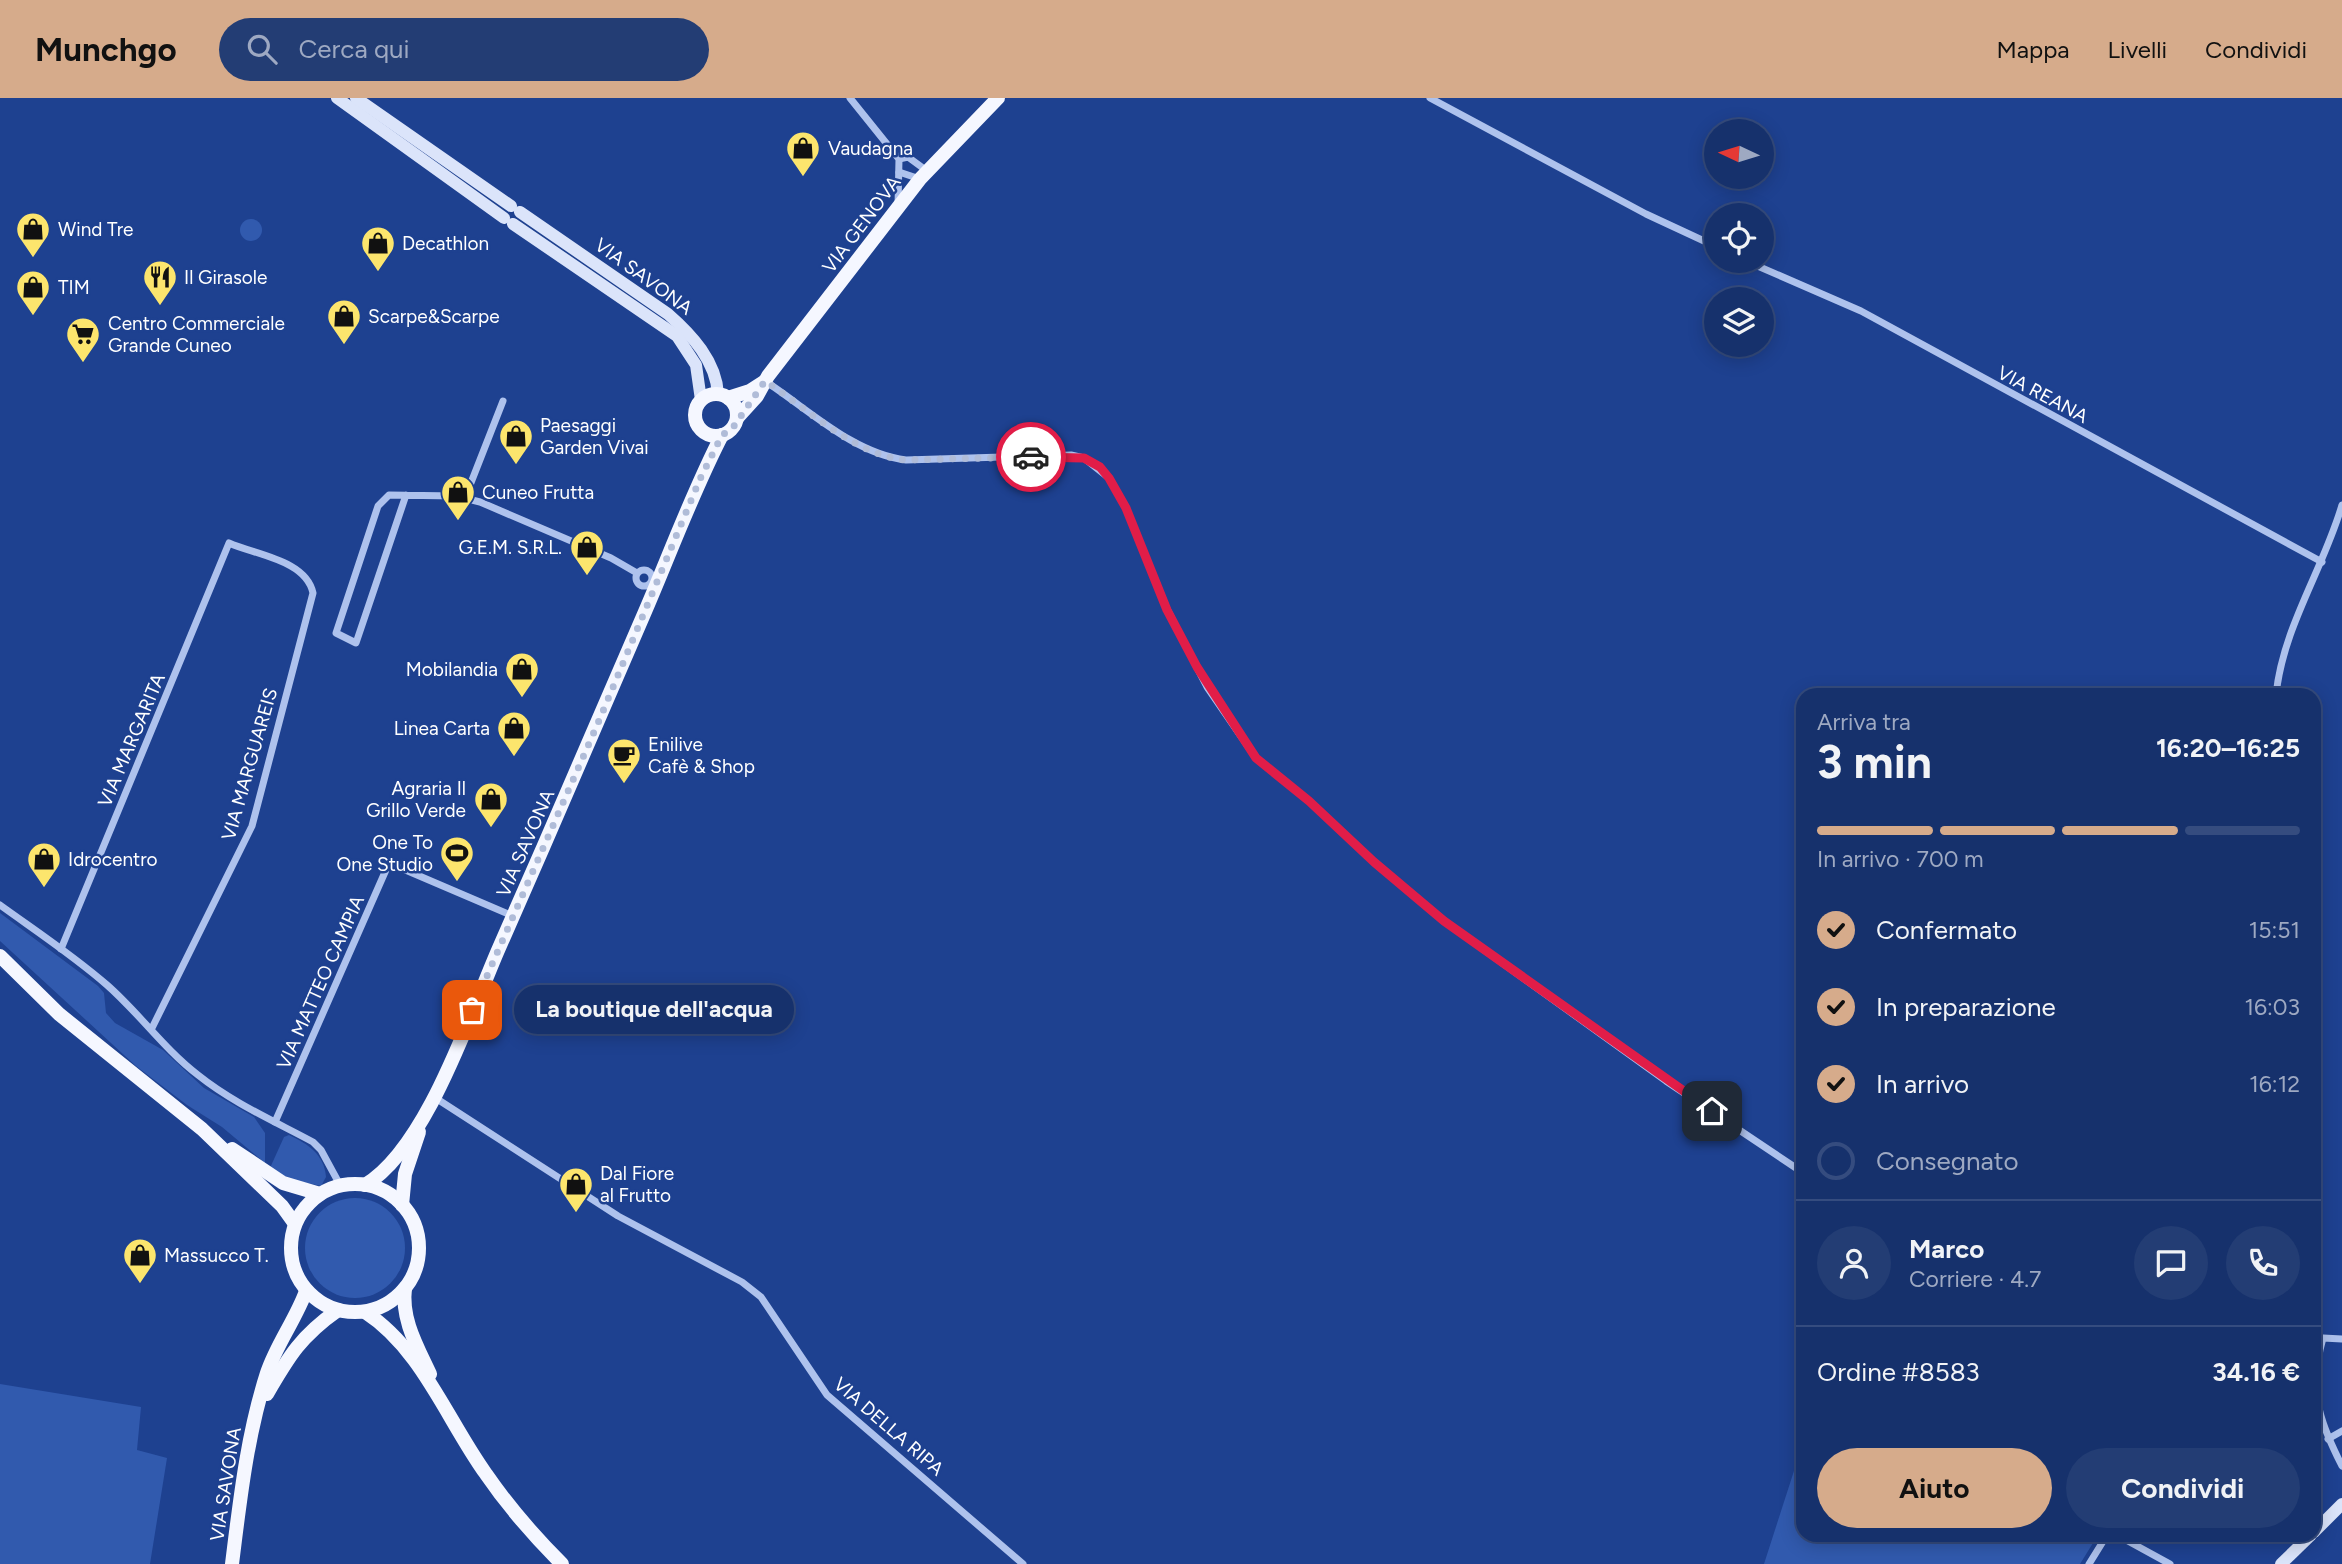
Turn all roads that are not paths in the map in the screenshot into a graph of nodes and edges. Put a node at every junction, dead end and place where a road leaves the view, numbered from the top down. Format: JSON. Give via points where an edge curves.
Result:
{"nodes":[{"id":1,"x":337,"y":98,"type":"edge"},
{"id":2,"x":356,"y":98,"type":"edge"},
{"id":3,"x":850,"y":98,"type":"edge"},
{"id":4,"x":998,"y":98,"type":"edge"},
{"id":5,"x":1430,"y":98,"type":"edge"},
{"id":6,"x":900,"y":159,"type":"junction"},
{"id":7,"x":899,"y":172,"type":"junction"},
{"id":8,"x":923,"y":175,"type":"junction"},
{"id":9,"x":898,"y":207,"type":"junction"},
{"id":10,"x":1704,"y":241,"type":"edge"},
{"id":11,"x":1774,"y":273,"type":"edge"},
{"id":12,"x":765,"y":381,"type":"junction"},
{"id":13,"x":723,"y":396,"type":"junction"},
{"id":14,"x":701,"y":400,"type":"junction"},
{"id":15,"x":503,"y":401,"type":"dead end"},
{"id":16,"x":737,"y":418,"type":"junction"},
{"id":17,"x":703,"y":432,"type":"junction"},
{"id":18,"x":722,"y":435,"type":"junction"},
{"id":19,"x":700,"y":479,"type":"junction"},
{"id":20,"x":406,"y":495,"type":"junction"},
{"id":21,"x":465,"y":498,"type":"junction"},
{"id":22,"x":2342,"y":505,"type":"edge"},
{"id":23,"x":229,"y":543,"type":"joint"},
{"id":24,"x":2322,"y":562,"type":"junction"},
{"id":25,"x":654,"y":583,"type":"junction"},
{"id":26,"x":2277,"y":688,"type":"edge"},
{"id":27,"x":0,"y":905,"type":"edge"},
{"id":28,"x":513,"y":916,"type":"junction"},
{"id":29,"x":61,"y":949,"type":"junction"},
{"id":30,"x":0,"y":956,"type":"edge"},
{"id":31,"x":152,"y":1028,"type":"junction"},
{"id":32,"x":434,"y":1097,"type":"junction"},
{"id":33,"x":425,"y":1114,"type":"junction"},
{"id":34,"x":275,"y":1122,"type":"junction"},
{"id":35,"x":247,"y":1166,"type":"junction"},
{"id":36,"x":1796,"y":1168,"type":"edge"},
{"id":37,"x":340,"y":1185,"type":"junction"},
{"id":38,"x":365,"y":1185,"type":"junction"},
{"id":39,"x":320,"y":1194,"type":"junction"},
{"id":40,"x":402,"y":1205,"type":"junction"},
{"id":41,"x":295,"y":1223,"type":"junction"},
{"id":42,"x":405,"y":1288,"type":"junction"},
{"id":43,"x":306,"y":1291,"type":"junction"},
{"id":44,"x":338,"y":1310,"type":"junction"},
{"id":45,"x":365,"y":1312,"type":"junction"},
{"id":46,"x":2342,"y":1339,"type":"edge"},
{"id":47,"x":2321,"y":1349,"type":"edge"},
{"id":48,"x":443,"y":1404,"type":"junction"},
{"id":49,"x":257,"y":1410,"type":"junction"},
{"id":50,"x":2321,"y":1425,"type":"edge"},
{"id":51,"x":2342,"y":1431,"type":"edge"},
{"id":52,"x":2328,"y":1439,"type":"junction"},
{"id":53,"x":2342,"y":1466,"type":"edge"},
{"id":54,"x":2342,"y":1504,"type":"edge"},
{"id":55,"x":2321,"y":1524,"type":"edge"},
{"id":56,"x":2103,"y":1542,"type":"edge"},
{"id":57,"x":2130,"y":1542,"type":"edge"},
{"id":58,"x":2303,"y":1542,"type":"edge"},
{"id":59,"x":232,"y":1564,"type":"edge"},
{"id":60,"x":562,"y":1564,"type":"edge"},
{"id":61,"x":1023,"y":1564,"type":"edge"},
{"id":62,"x":2089,"y":1564,"type":"edge"},
{"id":63,"x":2170,"y":1564,"type":"edge"},
{"id":64,"x":2281,"y":1564,"type":"edge"}],
"edges":[{"from":1,"to":14,"type":"street","name":"VIA SAVONA","via":[[677,336],[696,365]]},
{"from":2,"to":13,"type":"street","name":"VIA SAVONA","via":[[668,314],[688,332],[707,360]]},
{"from":3,"to":6,"type":"street"},
{"from":4,"to":8,"type":"main road","name":"VIA GENOVA"},
{"from":5,"to":10,"type":"street"},
{"from":6,"to":7,"type":"street"},
{"from":6,"to":8,"type":"street","via":[[908,157]]},
{"from":7,"to":8,"type":"street"},
{"from":7,"to":9,"type":"street"},
{"from":8,"to":9,"type":"main road","name":"VIA GENOVA"},
{"from":9,"to":12,"type":"main road","name":"VIA GENOVA"},
{"from":11,"to":24,"type":"street","name":"VIA REANA","via":[[1861,311]]},
{"from":12,"to":13,"type":"main road","name":"VIA GENOVA","via":[[750,391]]},
{"from":12,"to":16,"type":"main road","name":"VIA GENOVA"},
{"from":12,"to":36,"type":"street","via":[[859,445],[886,458],[1071,455],[1100,467],[1126,508],[1167,610],[1207,687],[1256,758],[1444,921]]},
{"from":13,"to":14,"type":"main road"},
{"from":13,"to":16,"type":"main road","via":[[735,407]]},
{"from":14,"to":17,"type":"main road","via":[[695,413]]},
{"from":15,"to":21,"type":"street"},
{"from":16,"to":18,"type":"main road","via":[[732,429]]},
{"from":17,"to":18,"type":"main road"},
{"from":17,"to":19,"type":"main road","name":"VIA SAVONA"},
{"from":18,"to":19,"type":"main road","name":"VIA SAVONA"},
{"from":19,"to":25,"type":"main road","name":"VIA SAVONA"},
{"from":20,"to":20,"type":"street","via":[[389,495],[378,506],[336,633],[356,643]]},
{"from":20,"to":21,"type":"street"},
{"from":21,"to":25,"type":"street","via":[[637,573],[648,571]]},
{"from":22,"to":24,"type":"street"},
{"from":23,"to":29,"type":"street","name":"VIA MARGARITA"},
{"from":23,"to":31,"type":"street","name":"VIA MARGUAREIS","via":[[299,570],[313,593],[252,826]]},
{"from":24,"to":26,"type":"street","via":[[2283,650]]},
{"from":25,"to":28,"type":"main road","name":"VIA SAVONA"},
{"from":27,"to":29,"type":"street"},
{"from":28,"to":32,"type":"main road","name":"VIA SAVONA"},
{"from":28,"to":34,"type":"street","name":"VIA MATTEO CAMPIA","via":[[389,863]]},
{"from":29,"to":31,"type":"street"},
{"from":30,"to":35,"type":"main road","via":[[59,1014]]},
{"from":31,"to":34,"type":"street","via":[[177,1059],[214,1088]]},
{"from":32,"to":33,"type":"main road","name":"VIA SAVONA"},
{"from":32,"to":61,"type":"street","name":"VIA DELLA RIPA","via":[[618,1216],[743,1282],[761,1297],[827,1395]]},
{"from":33,"to":38,"type":"main road","name":"VIA SAVONA","via":[[397,1155]]},
{"from":33,"to":40,"type":"main road","name":"VIA SAVONA","via":[[405,1174]]},
{"from":34,"to":37,"type":"street","via":[[313,1142]]},
{"from":35,"to":39,"type":"main road"},
{"from":35,"to":41,"type":"main road"},
{"from":37,"to":38,"type":"main road"},
{"from":37,"to":39,"type":"main road"},
{"from":38,"to":40,"type":"main road","via":[[392,1195]]},
{"from":39,"to":41,"type":"main road"},
{"from":40,"to":42,"type":"main road","via":[[419,1242],[418,1259]]},
{"from":41,"to":43,"type":"main road","via":[[291,1259]]},
{"from":42,"to":45,"type":"main road"},
{"from":42,"to":48,"type":"main road","via":[[403,1305],[411,1332]]},
{"from":43,"to":44,"type":"main road"},
{"from":43,"to":49,"type":"main road","name":"VIA SAVONA","via":[[298,1316],[268,1371]]},
{"from":44,"to":45,"type":"main road"},
{"from":44,"to":49,"type":"main road","name":"VIA SAVONA","via":[[310,1330],[292,1352]]},
{"from":45,"to":48,"type":"main road","via":[[392,1333]]},
{"from":46,"to":47,"type":"street","via":[[2323,1338]]},
{"from":48,"to":60,"type":"main road","via":[[485,1473]]},
{"from":49,"to":59,"type":"main road","name":"VIA SAVONA"},
{"from":50,"to":52,"type":"street"},
{"from":51,"to":52,"type":"street"},
{"from":52,"to":53,"type":"street"},
{"from":54,"to":55,"type":"street"},
{"from":56,"to":62,"type":"street"},
{"from":57,"to":63,"type":"street"},
{"from":58,"to":64,"type":"street"}]}
